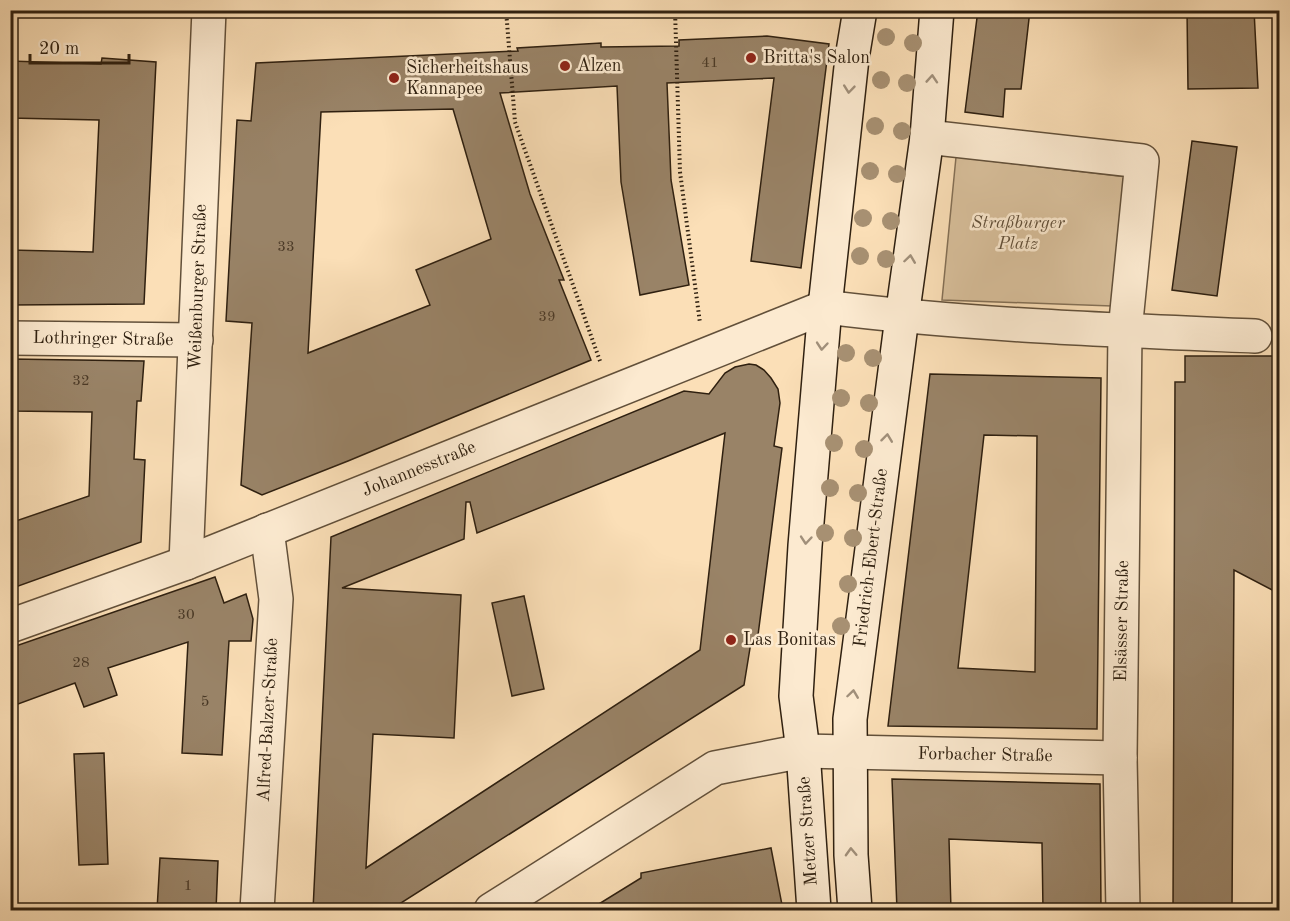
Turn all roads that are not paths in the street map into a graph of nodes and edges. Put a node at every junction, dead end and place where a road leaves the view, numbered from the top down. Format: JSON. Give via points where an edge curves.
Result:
{"nodes":[{"id":1,"x":209,"y":10,"type":"edge"},
{"id":2,"x":860,"y":10,"type":"edge"},
{"id":3,"x":936,"y":10,"type":"edge"},
{"id":4,"x":927,"y":137,"type":"junction"},
{"id":5,"x":825,"y":307,"type":"junction"},
{"id":6,"x":902,"y":317,"type":"junction"},
{"id":7,"x":1125,"y":331,"type":"junction"},
{"id":8,"x":1255,"y":336,"type":"dead end"},
{"id":9,"x":10,"y":338,"type":"edge"},
{"id":10,"x":196,"y":340,"type":"junction"},
{"id":11,"x":267,"y":531,"type":"junction"},
{"id":12,"x":186,"y":563,"type":"junction"},
{"id":13,"x":10,"y":626,"type":"edge"},
{"id":14,"x":803,"y":751,"type":"junction"},
{"id":15,"x":849,"y":752,"type":"junction"},
{"id":16,"x":1120,"y":758,"type":"junction"},
{"id":17,"x":257,"y":910,"type":"edge"},
{"id":18,"x":490,"y":910,"type":"edge"},
{"id":19,"x":814,"y":910,"type":"edge"},
{"id":20,"x":855,"y":910,"type":"edge"},
{"id":21,"x":1123,"y":910,"type":"edge"}],
"edges":[{"from":1,"to":10,"type":"street","name":"Weißenburger Straße"},
{"from":2,"to":5,"type":"street","one_way":true},
{"from":4,"to":3,"type":"street","name":"Friedrich-Ebert-Straße","one_way":true},
{"from":6,"to":4,"type":"street","name":"Friedrich-Ebert-Straße","one_way":true},
{"from":4,"to":7,"type":"street","via":[[1142,161]]},
{"from":5,"to":6,"type":"street"},
{"from":5,"to":11,"type":"street","name":"Johannesstraße"},
{"from":5,"to":14,"type":"street","one_way":true,"via":[[796,696]]},
{"from":6,"to":7,"type":"street"},
{"from":15,"to":6,"type":"street","name":"Friedrich-Ebert-Straße","one_way":true},
{"from":7,"to":8,"type":"street"},
{"from":7,"to":16,"type":"street","name":"Elsässer Straße"},
{"from":9,"to":10,"type":"street","name":"Lothringer Straße"},
{"from":10,"to":12,"type":"street","name":"Weißenburger Straße"},
{"from":11,"to":12,"type":"street","name":"Johannesstraße"},
{"from":11,"to":17,"type":"street","name":"Alfred-Balzer-Straße","via":[[276,599]]},
{"from":12,"to":13,"type":"street","name":"Johannesstraße"},
{"from":14,"to":15,"type":"street"},
{"from":14,"to":18,"type":"street","via":[[715,768]]},
{"from":14,"to":19,"type":"street","name":"Metzer Straße"},
{"from":15,"to":16,"type":"street","name":"Forbacher Straße"},
{"from":20,"to":15,"type":"street","one_way":true},
{"from":16,"to":21,"type":"street","name":"Elsässer Straße"}]}
